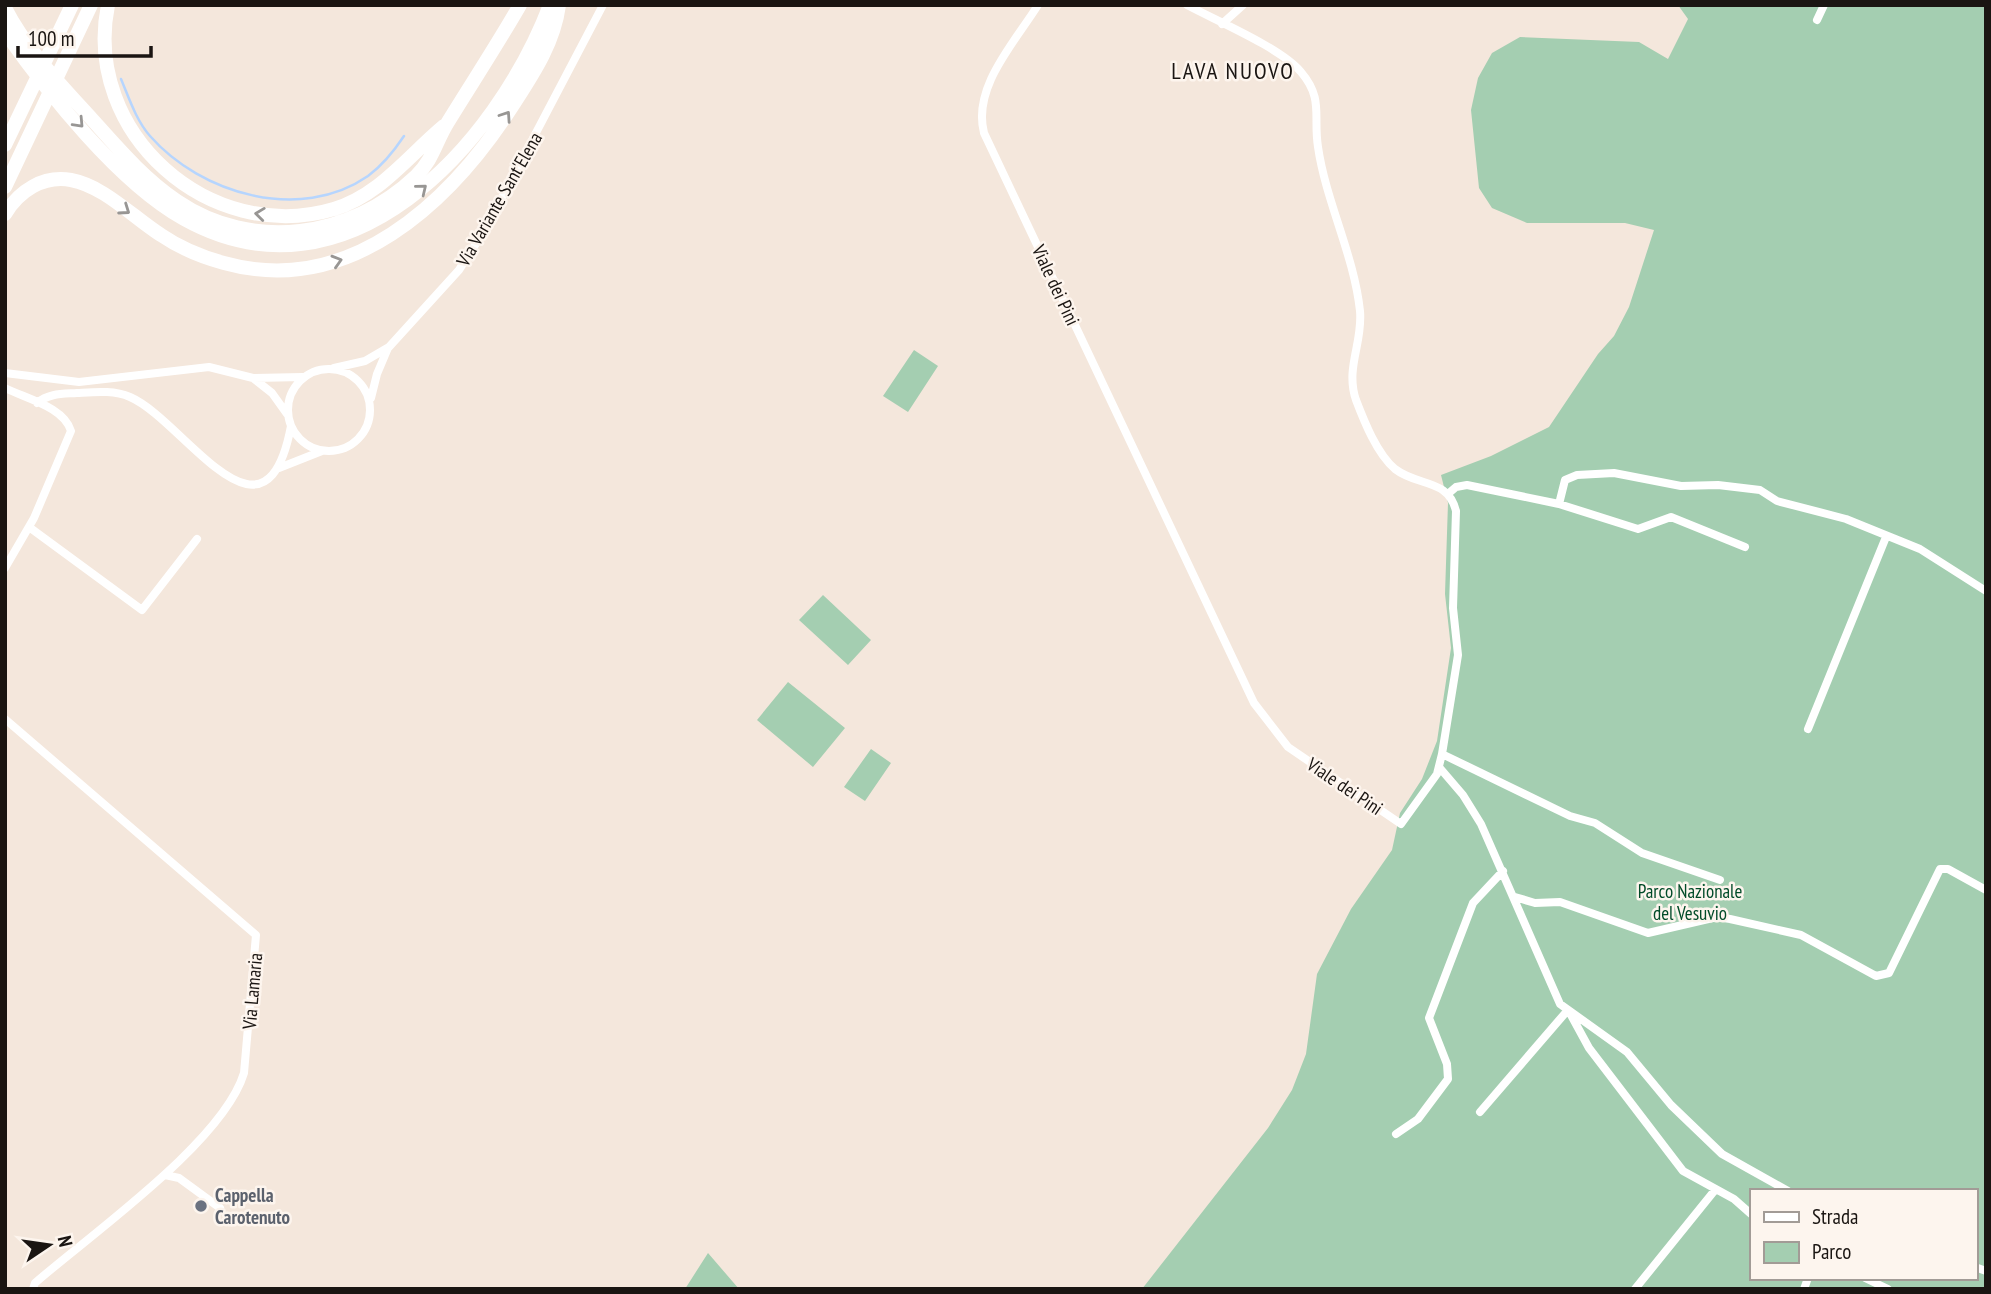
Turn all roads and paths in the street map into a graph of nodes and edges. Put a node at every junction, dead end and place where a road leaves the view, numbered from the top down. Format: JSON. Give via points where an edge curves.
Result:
{"nodes":[{"id":1,"x":91,"y":5,"type":"edge"},
{"id":2,"x":108,"y":5,"type":"edge"},
{"id":3,"x":520,"y":5,"type":"edge"},
{"id":4,"x":550,"y":5,"type":"edge"},
{"id":5,"x":559,"y":5,"type":"edge"},
{"id":6,"x":603,"y":5,"type":"edge"},
{"id":7,"x":1038,"y":5,"type":"edge"},
{"id":8,"x":1187,"y":5,"type":"edge"},
{"id":9,"x":1243,"y":5,"type":"edge"},
{"id":10,"x":1824,"y":5,"type":"edge"},
{"id":11,"x":5,"y":8,"type":"edge"},
{"id":12,"x":69,"y":9,"type":"edge"},
{"id":13,"x":1817,"y":20,"type":"dead end"},
{"id":14,"x":1222,"y":24,"type":"junction"},
{"id":15,"x":5,"y":32,"type":"edge"},
{"id":16,"x":445,"y":126,"type":"junction"},
{"id":17,"x":5,"y":145,"type":"edge"},
{"id":18,"x":5,"y":187,"type":"edge"},
{"id":19,"x":5,"y":214,"type":"edge"},
{"id":20,"x":389,"y":347,"type":"junction"},
{"id":21,"x":334,"y":369,"type":"junction"},
{"id":22,"x":5,"y":373,"type":"edge"},
{"id":23,"x":303,"y":377,"type":"junction"},
{"id":24,"x":253,"y":378,"type":"junction"},
{"id":25,"x":5,"y":388,"type":"edge"},
{"id":26,"x":37,"y":403,"type":"junction"},
{"id":27,"x":370,"y":405,"type":"junction"},
{"id":28,"x":288,"y":416,"type":"junction"},
{"id":29,"x":291,"y":426,"type":"junction"},
{"id":30,"x":324,"y":451,"type":"junction"},
{"id":31,"x":279,"y":468,"type":"junction"},
{"id":32,"x":1449,"y":493,"type":"junction"},
{"id":33,"x":1559,"y":504,"type":"junction"},
{"id":34,"x":29,"y":527,"type":"junction"},
{"id":35,"x":1886,"y":537,"type":"junction"},
{"id":36,"x":197,"y":539,"type":"dead end"},
{"id":37,"x":1745,"y":547,"type":"dead end"},
{"id":38,"x":5,"y":568,"type":"edge"},
{"id":39,"x":1986,"y":592,"type":"edge"},
{"id":40,"x":5,"y":719,"type":"edge"},
{"id":41,"x":1808,"y":729,"type":"dead end"},
{"id":42,"x":1442,"y":754,"type":"junction"},
{"id":43,"x":1438,"y":767,"type":"junction"},
{"id":44,"x":1503,"y":870,"type":"junction"},
{"id":45,"x":1720,"y":880,"type":"dead end"},
{"id":46,"x":1986,"y":890,"type":"edge"},
{"id":47,"x":1515,"y":897,"type":"junction"},
{"id":48,"x":1568,"y":1013,"type":"junction"},
{"id":49,"x":1480,"y":1112,"type":"dead end"},
{"id":50,"x":1396,"y":1134,"type":"dead end"},
{"id":51,"x":165,"y":1175,"type":"junction"},
{"id":52,"x":1784,"y":1189,"type":"edge"},
{"id":53,"x":1715,"y":1190,"type":"junction"},
{"id":54,"x":220,"y":1208,"type":"dead end"},
{"id":55,"x":1750,"y":1213,"type":"edge"},
{"id":56,"x":1869,"y":1280,"type":"edge"},
{"id":57,"x":33,"y":1289,"type":"edge"},
{"id":58,"x":1635,"y":1289,"type":"edge"},
{"id":59,"x":1888,"y":1289,"type":"edge"}],
"edges":[{"from":1,"to":18,"type":"highway"},
{"from":16,"to":2,"type":"highway","one_way":true,"via":[[374,191],[353,202],[294,216],[236,211],[202,197],[171,176],[136,138],[118,106],[108,71]]},
{"from":3,"to":16,"type":"highway"},
{"from":15,"to":4,"type":"highway","one_way":true,"via":[[61,104],[159,203],[219,235],[256,244],[292,245],[326,240],[362,226],[434,178],[489,118]]},
{"from":19,"to":5,"type":"highway","one_way":true,"via":[[30,187],[44,181],[71,180],[96,190],[174,243],[228,264],[299,269],[361,253],[420,214],[492,136],[548,45]]},
{"from":6,"to":20,"type":"street","name":"Via Variante Sant'Elena","via":[[475,247]]},
{"from":7,"to":43,"type":"street","name":"Viale dei Pini","via":[[988,86],[981,109],[984,133],[1254,703],[1288,747],[1401,824]]},
{"from":8,"to":14,"type":"street"},
{"from":9,"to":14,"type":"street"},
{"from":10,"to":13,"type":"street"},
{"from":11,"to":16,"type":"highway","via":[[58,81],[147,178],[198,213],[243,230],[302,232],[358,215],[416,177],[439,145]]},
{"from":12,"to":17,"type":"highway"},
{"from":14,"to":32,"type":"street","via":[[1299,69],[1314,93],[1318,147],[1360,312],[1351,381],[1356,400],[1379,447],[1396,469]]},
{"from":20,"to":21,"type":"street","name":"Via Variante Sant'Elena","via":[[365,361]]},
{"from":20,"to":27,"type":"street","name":"Via Variante Sant'Elena"},
{"from":21,"to":23,"type":"street"},
{"from":21,"to":27,"type":"street","via":[[354,377],[368,394]]},
{"from":22,"to":24,"type":"street","via":[[79,382],[209,367]]},
{"from":23,"to":24,"type":"street"},
{"from":23,"to":28,"type":"street","via":[[290,395]]},
{"from":24,"to":28,"type":"street","via":[[272,393]]},
{"from":25,"to":26,"type":"street"},
{"from":26,"to":31,"type":"street","via":[[54,394],[119,393],[164,419],[238,484],[257,484]]},
{"from":26,"to":34,"type":"street","via":[[68,421],[71,431]]},
{"from":27,"to":30,"type":"street","via":[[362,435],[345,448]]},
{"from":28,"to":29,"type":"street"},
{"from":29,"to":30,"type":"street","via":[[304,443]]},
{"from":29,"to":31,"type":"street"},
{"from":30,"to":31,"type":"street"},
{"from":32,"to":33,"type":"street","via":[[1467,485]]},
{"from":32,"to":42,"type":"street","name":"Viale dei Pini","via":[[1456,511],[1453,608],[1458,655]]},
{"from":33,"to":35,"type":"street","via":[[1568,478],[1614,473],[1681,486],[1760,490],[1777,501],[1846,519]]},
{"from":33,"to":37,"type":"street","via":[[1638,529],[1671,517]]},
{"from":34,"to":36,"type":"street","via":[[142,610]]},
{"from":34,"to":38,"type":"street"},
{"from":35,"to":39,"type":"street","via":[[1920,549]]},
{"from":35,"to":41,"type":"street"},
{"from":40,"to":51,"type":"street","name":"Via Lamaria","via":[[256,935],[242,1082],[229,1104]]},
{"from":42,"to":43,"type":"street","name":"Viale dei Pini"},
{"from":42,"to":45,"type":"street","via":[[1570,816],[1594,822],[1642,853]]},
{"from":43,"to":44,"type":"street","via":[[1481,824]]},
{"from":44,"to":47,"type":"street"},
{"from":44,"to":50,"type":"street","via":[[1473,903],[1429,1018],[1447,1064],[1448,1079],[1418,1119]]},
{"from":46,"to":47,"type":"street","via":[[1940,869],[1889,974],[1876,976],[1801,935],[1730,919],[1648,933],[1560,902],[1535,903]]},
{"from":47,"to":48,"type":"street","via":[[1560,1004]]},
{"from":48,"to":49,"type":"street"},
{"from":48,"to":52,"type":"street","via":[[1605,1033],[1627,1052],[1671,1105],[1722,1154]]},
{"from":48,"to":53,"type":"street","via":[[1589,1048],[1683,1171]]},
{"from":51,"to":54,"type":"street","via":[[179,1178]]},
{"from":51,"to":57,"type":"street","name":"Via Lamaria"},
{"from":53,"to":55,"type":"street"},
{"from":53,"to":58,"type":"street"},
{"from":56,"to":59,"type":"street"}]}
